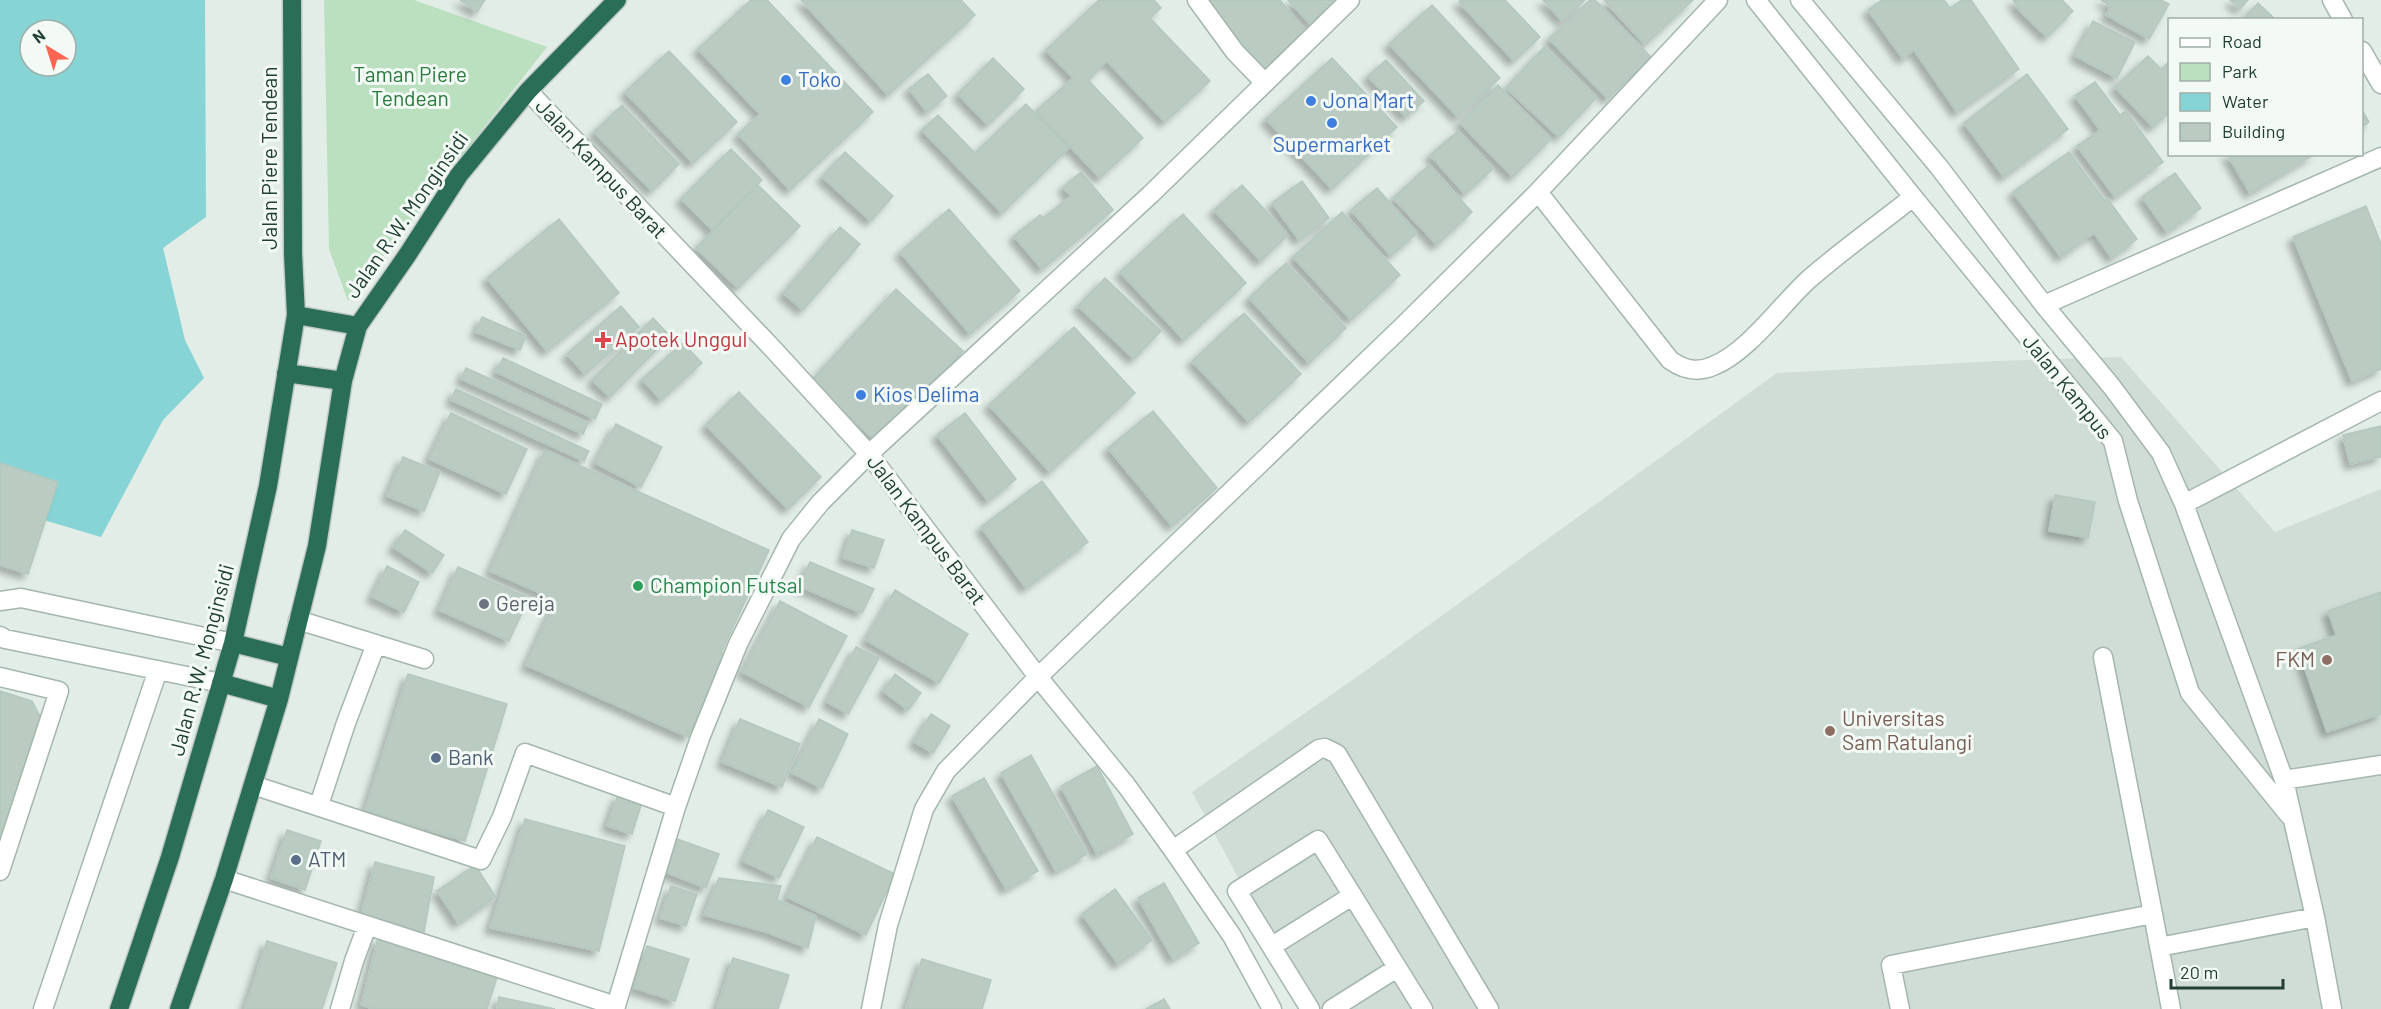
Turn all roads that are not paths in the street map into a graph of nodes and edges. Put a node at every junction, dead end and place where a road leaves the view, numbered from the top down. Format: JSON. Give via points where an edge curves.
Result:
{"nodes":[{"id":1,"x":292,"y":0,"type":"edge"},
{"id":2,"x":617,"y":0,"type":"edge"},
{"id":3,"x":1197,"y":0,"type":"edge"},
{"id":4,"x":1350,"y":0,"type":"edge"},
{"id":5,"x":1718,"y":0,"type":"edge"},
{"id":6,"x":1756,"y":0,"type":"edge"},
{"id":7,"x":1800,"y":0,"type":"edge"},
{"id":8,"x":2332,"y":0,"type":"edge"},
{"id":9,"x":2342,"y":18,"type":"edge"},
{"id":10,"x":2363,"y":54,"type":"edge"},
{"id":11,"x":1265,"y":83,"type":"junction"},
{"id":12,"x":2381,"y":84,"type":"edge"},
{"id":13,"x":528,"y":91,"type":"junction"},
{"id":14,"x":2381,"y":158,"type":"edge"},
{"id":15,"x":1538,"y":192,"type":"junction"},
{"id":16,"x":1913,"y":198,"type":"junction"},
{"id":17,"x":2044,"y":305,"type":"junction"},
{"id":18,"x":296,"y":315,"type":"junction"},
{"id":19,"x":358,"y":326,"type":"junction"},
{"id":20,"x":286,"y":373,"type":"junction"},
{"id":21,"x":343,"y":381,"type":"junction"},
{"id":22,"x":2381,"y":401,"type":"edge"},
{"id":23,"x":869,"y":454,"type":"junction"},
{"id":24,"x":2184,"y":504,"type":"junction"},
{"id":25,"x":0,"y":601,"type":"edge"},
{"id":26,"x":298,"y":620,"type":"junction"},
{"id":27,"x":0,"y":636,"type":"edge"},
{"id":28,"x":233,"y":643,"type":"junction"},
{"id":29,"x":376,"y":644,"type":"junction"},
{"id":30,"x":289,"y":657,"type":"junction"},
{"id":31,"x":2103,"y":657,"type":"dead end"},
{"id":32,"x":424,"y":659,"type":"dead end"},
{"id":33,"x":158,"y":670,"type":"junction"},
{"id":34,"x":1038,"y":676,"type":"junction"},
{"id":35,"x":0,"y":677,"type":"edge"},
{"id":36,"x":221,"y":683,"type":"junction"},
{"id":37,"x":279,"y":699,"type":"junction"},
{"id":38,"x":2381,"y":765,"type":"edge"},
{"id":39,"x":2284,"y":780,"type":"junction"},
{"id":40,"x":253,"y":785,"type":"junction"},
{"id":41,"x":319,"y":806,"type":"junction"},
{"id":42,"x":676,"y":807,"type":"junction"},
{"id":43,"x":2292,"y":819,"type":"junction"},
{"id":44,"x":1173,"y":850,"type":"junction"},
{"id":45,"x":0,"y":871,"type":"edge"},
{"id":46,"x":224,"y":879,"type":"junction"},
{"id":47,"x":1352,"y":896,"type":"junction"},
{"id":48,"x":2153,"y":914,"type":"junction"},
{"id":49,"x":2315,"y":917,"type":"junction"},
{"id":50,"x":368,"y":926,"type":"junction"},
{"id":51,"x":1272,"y":946,"type":"junction"},
{"id":52,"x":2159,"y":947,"type":"junction"},
{"id":53,"x":1397,"y":968,"type":"junction"},
{"id":54,"x":615,"y":1008,"type":"edge"},
{"id":55,"x":43,"y":1009,"type":"edge"},
{"id":56,"x":119,"y":1009,"type":"edge"},
{"id":57,"x":179,"y":1009,"type":"edge"},
{"id":58,"x":340,"y":1009,"type":"edge"},
{"id":59,"x":871,"y":1009,"type":"edge"},
{"id":60,"x":1272,"y":1009,"type":"edge"},
{"id":61,"x":1310,"y":1009,"type":"edge"},
{"id":62,"x":1332,"y":1009,"type":"edge"},
{"id":63,"x":1423,"y":1009,"type":"edge"},
{"id":64,"x":1489,"y":1009,"type":"edge"},
{"id":65,"x":1900,"y":1009,"type":"edge"},
{"id":66,"x":2171,"y":1009,"type":"edge"},
{"id":67,"x":2332,"y":1009,"type":"edge"}],
"edges":[{"from":1,"to":18,"type":"highway","name":"Jalan Piere Tendean","via":[[292,254]]},
{"from":2,"to":13,"type":"highway","name":"Jalan R.W. Monginsidi"},
{"from":3,"to":11,"type":"street","via":[[1235,52]]},
{"from":4,"to":11,"type":"street"},
{"from":5,"to":15,"type":"street"},
{"from":6,"to":16,"type":"street","name":"Jalan Kampus"},
{"from":7,"to":17,"type":"street","name":"Jalan Kampus","via":[[1939,166]]},
{"from":8,"to":9,"type":"street"},
{"from":10,"to":12,"type":"street"},
{"from":11,"to":23,"type":"street","via":[[1151,194]]},
{"from":13,"to":19,"type":"highway","name":"Jalan R.W. Monginsidi","via":[[459,175]]},
{"from":13,"to":23,"type":"street","name":"Jalan Kampus Barat"},
{"from":14,"to":17,"type":"street"},
{"from":15,"to":16,"type":"street","via":[[1670,360],[1683,369],[1694,370],[1732,357],[1809,280]]},
{"from":15,"to":34,"type":"street"},
{"from":16,"to":43,"type":"street","name":"Jalan Kampus","via":[[2113,441],[2128,501],[2190,693]]},
{"from":17,"to":24,"type":"street","name":"Jalan Kampus","via":[[2161,453]]},
{"from":18,"to":19,"type":"highway"},
{"from":18,"to":20,"type":"highway","name":"Jalan R.W. Monginsidi"},
{"from":19,"to":21,"type":"highway","name":"Jalan R.W. Monginsidi"},
{"from":20,"to":21,"type":"highway"},
{"from":20,"to":28,"type":"highway","name":"Jalan R.W. Monginsidi","via":[[268,486]]},
{"from":21,"to":26,"type":"highway","via":[[316,546]]},
{"from":22,"to":24,"type":"street"},
{"from":23,"to":34,"type":"street","name":"Jalan Kampus Barat"},
{"from":23,"to":42,"type":"street","via":[[820,502],[791,539],[738,644]]},
{"from":24,"to":39,"type":"street","name":"Jalan Kampus"},
{"from":25,"to":28,"type":"street","via":[[21,598]]},
{"from":26,"to":29,"type":"street"},
{"from":26,"to":30,"type":"highway"},
{"from":27,"to":33,"type":"street","via":[[53,651]]},
{"from":28,"to":30,"type":"highway"},
{"from":28,"to":36,"type":"highway","name":"Jalan R.W. Monginsidi"},
{"from":29,"to":32,"type":"street"},
{"from":29,"to":41,"type":"street"},
{"from":30,"to":37,"type":"highway"},
{"from":31,"to":48,"type":"street"},
{"from":33,"to":36,"type":"street"},
{"from":33,"to":55,"type":"street"},
{"from":34,"to":44,"type":"street","name":"Jalan Kampus Barat"},
{"from":34,"to":59,"type":"street","via":[[946,771],[924,809],[888,925]]},
{"from":35,"to":45,"type":"street","via":[[59,691]]},
{"from":36,"to":37,"type":"highway"},
{"from":36,"to":56,"type":"highway","name":"Jalan R.W. Monginsidi","via":[[170,857]]},
{"from":37,"to":40,"type":"highway"},
{"from":38,"to":39,"type":"street"},
{"from":39,"to":43,"type":"street","name":"Jalan Kampus"},
{"from":40,"to":41,"type":"street"},
{"from":40,"to":46,"type":"highway"},
{"from":41,"to":42,"type":"street","via":[[481,860],[502,817],[525,753]]},
{"from":42,"to":54,"type":"street"},
{"from":43,"to":49,"type":"street","name":"Jalan Kampus"},
{"from":44,"to":60,"type":"street","name":"Jalan Kampus Barat","via":[[1232,936]]},
{"from":44,"to":64,"type":"street","via":[[1319,749],[1337,754]]},
{"from":46,"to":50,"type":"street"},
{"from":46,"to":57,"type":"highway"},
{"from":47,"to":51,"type":"street"},
{"from":47,"to":51,"type":"street","via":[[1318,840],[1257,878],[1237,891]]},
{"from":47,"to":53,"type":"street"},
{"from":48,"to":52,"type":"street"},
{"from":48,"to":65,"type":"street","via":[[1891,965]]},
{"from":49,"to":52,"type":"street"},
{"from":49,"to":67,"type":"street","name":"Jalan Kampus"},
{"from":50,"to":54,"type":"street"},
{"from":50,"to":58,"type":"street"},
{"from":51,"to":61,"type":"street"},
{"from":52,"to":66,"type":"street"},
{"from":53,"to":62,"type":"street"},
{"from":53,"to":63,"type":"street"}]}
